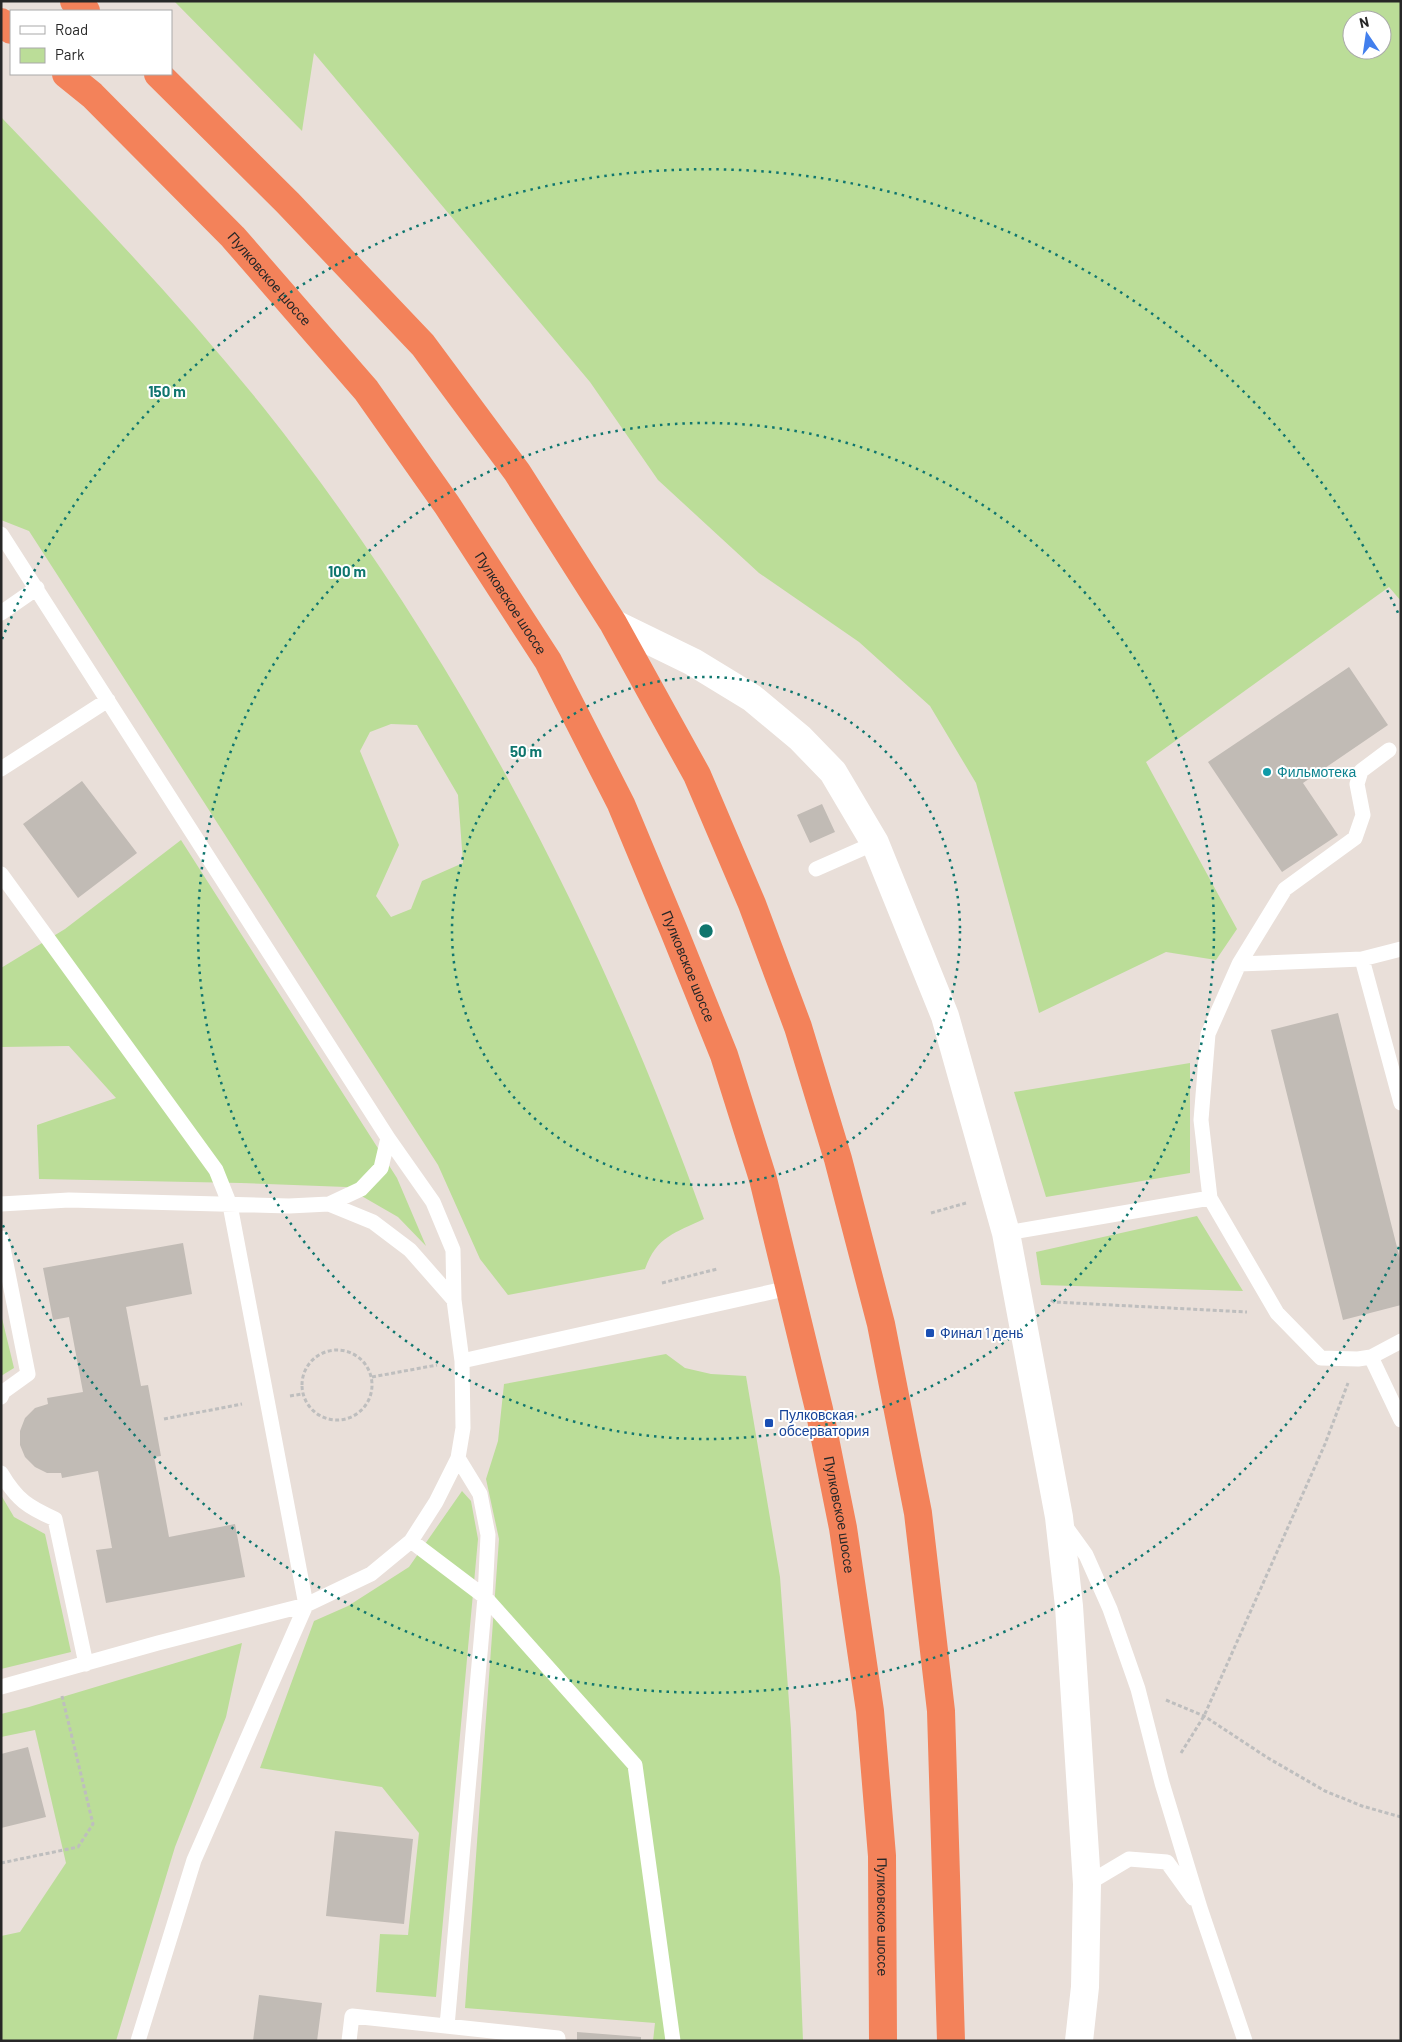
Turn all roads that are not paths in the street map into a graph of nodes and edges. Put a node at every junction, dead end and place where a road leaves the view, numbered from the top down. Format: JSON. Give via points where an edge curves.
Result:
{"nodes":[{"id":1,"x":74,"y":1,"type":"edge"},
{"id":2,"x":85,"y":10,"type":"edge"},
{"id":3,"x":67,"y":75,"type":"edge"},
{"id":4,"x":159,"y":75,"type":"edge"},
{"id":5,"x":1,"y":534,"type":"edge"},
{"id":6,"x":36,"y":588,"type":"junction"},
{"id":7,"x":1,"y":613,"type":"edge"},
{"id":8,"x":613,"y":622,"type":"junction"},
{"id":9,"x":108,"y":700,"type":"junction"},
{"id":10,"x":1389,"y":750,"type":"dead end"},
{"id":11,"x":1,"y":769,"type":"edge"},
{"id":12,"x":875,"y":843,"type":"junction"},
{"id":13,"x":816,"y":869,"type":"dead end"},
{"id":14,"x":1,"y":874,"type":"edge"},
{"id":15,"x":1401,"y":949,"type":"edge"},
{"id":16,"x":1362,"y":959,"type":"junction"},
{"id":17,"x":1239,"y":964,"type":"junction"},
{"id":18,"x":1401,"y":1103,"type":"edge"},
{"id":19,"x":388,"y":1138,"type":"junction"},
{"id":20,"x":1210,"y":1198,"type":"junction"},
{"id":21,"x":1,"y":1204,"type":"edge"},
{"id":22,"x":329,"y":1204,"type":"junction"},
{"id":23,"x":230,"y":1205,"type":"junction"},
{"id":24,"x":1006,"y":1233,"type":"junction"},
{"id":25,"x":1,"y":1238,"type":"edge"},
{"id":26,"x":789,"y":1288,"type":"junction"},
{"id":27,"x":454,"y":1300,"type":"junction"},
{"id":28,"x":1401,"y":1341,"type":"edge"},
{"id":29,"x":1364,"y":1358,"type":"junction"},
{"id":30,"x":462,"y":1361,"type":"junction"},
{"id":31,"x":1,"y":1397,"type":"edge"},
{"id":32,"x":1401,"y":1420,"type":"edge"},
{"id":33,"x":458,"y":1458,"type":"junction"},
{"id":34,"x":1,"y":1473,"type":"edge"},
{"id":35,"x":1059,"y":1517,"type":"junction"},
{"id":36,"x":411,"y":1541,"type":"junction"},
{"id":37,"x":485,"y":1597,"type":"junction"},
{"id":38,"x":306,"y":1604,"type":"junction"},
{"id":39,"x":86,"y":1664,"type":"junction"},
{"id":40,"x":1,"y":1688,"type":"edge"},
{"id":41,"x":1087,"y":1884,"type":"junction"},
{"id":42,"x":1200,"y":1908,"type":"junction"},
{"id":43,"x":447,"y":2026,"type":"junction"},
{"id":44,"x":138,"y":2041,"type":"edge"},
{"id":45,"x":349,"y":2041,"type":"edge"},
{"id":46,"x":558,"y":2041,"type":"edge"},
{"id":47,"x":673,"y":2041,"type":"edge"},
{"id":48,"x":883,"y":2041,"type":"edge"},
{"id":49,"x":951,"y":2041,"type":"edge"},
{"id":50,"x":1079,"y":2041,"type":"edge"},
{"id":51,"x":1245,"y":2041,"type":"edge"}],
"edges":[{"from":1,"to":2,"type":"highway"},
{"from":3,"to":26,"type":"highway","name":"Пулковское шоссе","via":[[92,94],[233,237],[366,390],[447,505],[548,661],[621,804],[724,1055],[763,1179]]},
{"from":4,"to":8,"type":"highway","via":[[288,203],[423,345],[517,472]]},
{"from":5,"to":6,"type":"lane"},
{"from":6,"to":7,"type":"lane"},
{"from":6,"to":9,"type":"lane"},
{"from":8,"to":12,"type":"street","via":[[694,662],[752,698],[800,738],[833,772]]},
{"from":8,"to":49,"type":"highway","via":[[697,775],[752,904],[798,1027],[838,1159],[881,1324],[918,1512],[941,1711]]},
{"from":9,"to":11,"type":"lane"},
{"from":9,"to":19,"type":"lane"},
{"from":10,"to":17,"type":"lane","via":[[1360,771],[1358,784],[1363,816],[1355,838],[1285,889]]},
{"from":12,"to":13,"type":"lane"},
{"from":12,"to":24,"type":"street","via":[[945,1016]]},
{"from":14,"to":23,"type":"lane","via":[[216,1170]]},
{"from":15,"to":16,"type":"lane"},
{"from":16,"to":17,"type":"lane"},
{"from":16,"to":18,"type":"lane"},
{"from":17,"to":20,"type":"lane","via":[[1208,1034],[1201,1120]]},
{"from":19,"to":22,"type":"lane","via":[[381,1168],[361,1189]]},
{"from":19,"to":27,"type":"lane","via":[[433,1202],[453,1250]]},
{"from":20,"to":24,"type":"lane"},
{"from":20,"to":29,"type":"lane","via":[[1278,1313],[1321,1358]]},
{"from":21,"to":23,"type":"lane","via":[[69,1200]]},
{"from":22,"to":23,"type":"lane"},
{"from":22,"to":27,"type":"lane","via":[[373,1222],[410,1250]]},
{"from":23,"to":38,"type":"lane"},
{"from":24,"to":35,"type":"street"},
{"from":25,"to":31,"type":"lane","via":[[28,1374],[3,1392]]},
{"from":26,"to":30,"type":"lane"},
{"from":26,"to":48,"type":"highway","name":"Пулковское шоссе","via":[[819,1409],[843,1528],[870,1712],[882,1856]]},
{"from":27,"to":30,"type":"lane"},
{"from":28,"to":29,"type":"lane"},
{"from":29,"to":32,"type":"lane"},
{"from":30,"to":33,"type":"lane","via":[[462,1428]]},
{"from":33,"to":36,"type":"lane","via":[[436,1502]]},
{"from":33,"to":37,"type":"lane","via":[[480,1494],[488,1535]]},
{"from":34,"to":39,"type":"lane","via":[[29,1507],[56,1519]]},
{"from":35,"to":41,"type":"street","via":[[1069,1606]]},
{"from":35,"to":42,"type":"lane","via":[[1086,1555],[1110,1610],[1138,1689],[1162,1783]]},
{"from":36,"to":37,"type":"lane"},
{"from":36,"to":38,"type":"lane","via":[[371,1574]]},
{"from":37,"to":43,"type":"lane"},
{"from":37,"to":47,"type":"lane","via":[[635,1765]]},
{"from":38,"to":39,"type":"lane"},
{"from":38,"to":44,"type":"lane","via":[[194,1860]]},
{"from":39,"to":40,"type":"lane"},
{"from":41,"to":42,"type":"lane","via":[[1129,1860],[1167,1862]]},
{"from":41,"to":50,"type":"street","via":[[1086,1987]]},
{"from":42,"to":51,"type":"lane"},
{"from":43,"to":45,"type":"lane","via":[[352,2016]]},
{"from":43,"to":46,"type":"lane","via":[[558,2038]]}]}
